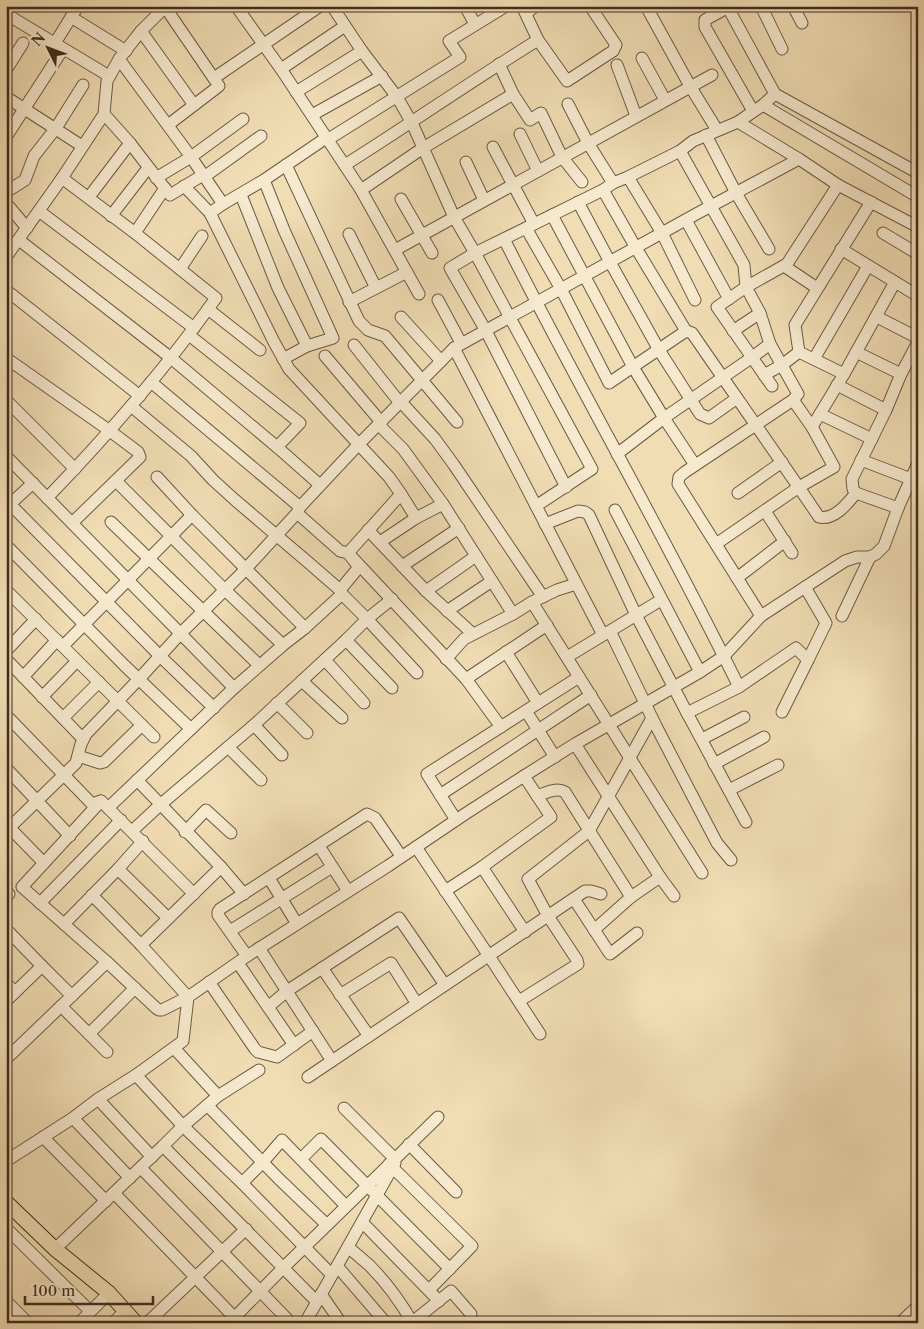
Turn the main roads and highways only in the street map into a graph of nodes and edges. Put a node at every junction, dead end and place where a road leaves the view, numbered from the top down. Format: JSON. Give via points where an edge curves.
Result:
{"nodes":[{"id":1,"x":6,"y":1202,"type":"edge"},
{"id":2,"x":136,"y":1323,"type":"edge"}],
"edges":[{"from":1,"to":2,"type":"main road","via":[[55,1249],[109,1293]]}]}
